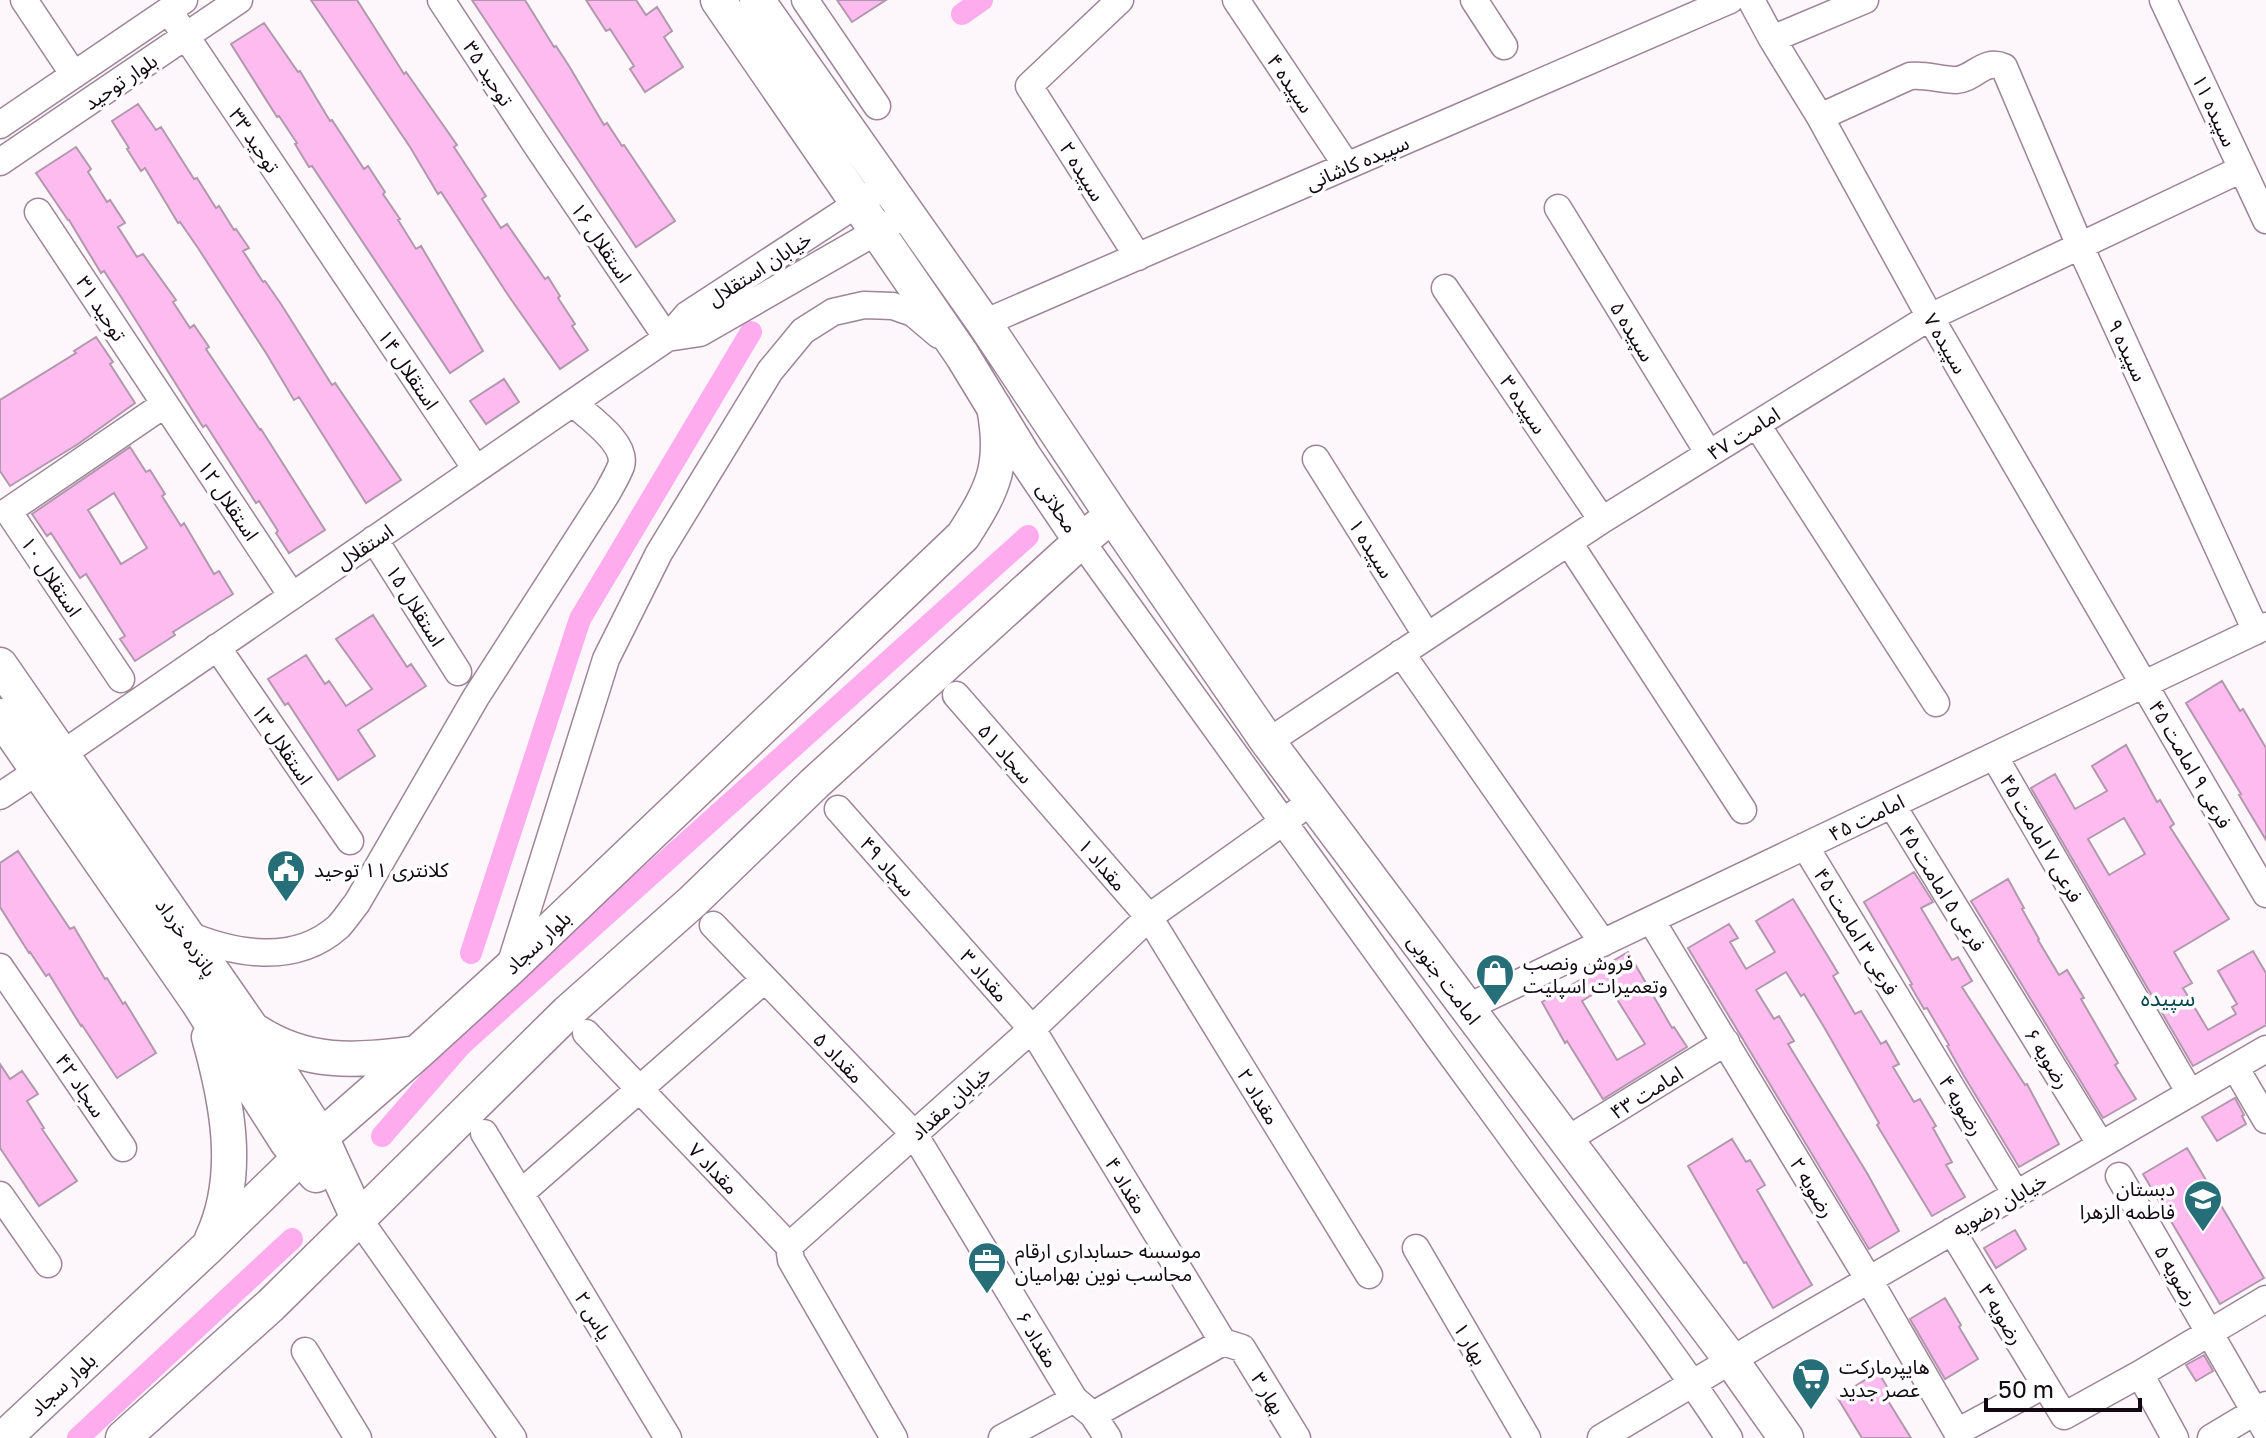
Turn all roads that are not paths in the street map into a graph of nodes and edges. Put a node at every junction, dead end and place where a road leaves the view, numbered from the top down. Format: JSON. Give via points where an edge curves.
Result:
{"nodes":[{"id":1,"x":24,"y":0,"type":"edge"},
{"id":2,"x":239,"y":0,"type":"edge"},
{"id":3,"x":441,"y":0,"type":"edge"},
{"id":4,"x":718,"y":0,"type":"edge"},
{"id":5,"x":757,"y":0,"type":"edge"},
{"id":6,"x":805,"y":0,"type":"edge"},
{"id":7,"x":1120,"y":0,"type":"edge"},
{"id":8,"x":1236,"y":0,"type":"edge"},
{"id":9,"x":1474,"y":0,"type":"edge"},
{"id":10,"x":1730,"y":0,"type":"edge"},
{"id":11,"x":1751,"y":0,"type":"edge"},
{"id":12,"x":1865,"y":0,"type":"edge"},
{"id":13,"x":2163,"y":0,"type":"edge"},
{"id":14,"x":176,"y":5,"type":"edge"},
{"id":15,"x":185,"y":37,"type":"junction"},
{"id":16,"x":1772,"y":39,"type":"junction"},
{"id":17,"x":1504,"y":46,"type":"dead end"},
{"id":18,"x":74,"y":75,"type":"junction"},
{"id":19,"x":877,"y":106,"type":"dead end"},
{"id":20,"x":1820,"y":117,"type":"junction"},
{"id":21,"x":0,"y":125,"type":"edge"},
{"id":22,"x":537,"y":146,"type":"joint"},
{"id":23,"x":0,"y":162,"type":"edge"},
{"id":24,"x":1347,"y":166,"type":"junction"},
{"id":25,"x":2242,"y":169,"type":"junction"},
{"id":26,"x":885,"y":185,"type":"junction"},
{"id":27,"x":857,"y":204,"type":"junction"},
{"id":28,"x":1558,"y":208,"type":"dead end"},
{"id":29,"x":38,"y":212,"type":"dead end"},
{"id":30,"x":906,"y":214,"type":"junction"},
{"id":31,"x":2266,"y":220,"type":"edge"},
{"id":32,"x":877,"y":232,"type":"junction"},
{"id":33,"x":2080,"y":246,"type":"junction"},
{"id":34,"x":1138,"y":257,"type":"junction"},
{"id":35,"x":342,"y":269,"type":"joint"},
{"id":36,"x":1445,"y":288,"type":"dead end"},
{"id":37,"x":1930,"y":317,"type":"junction"},
{"id":38,"x":984,"y":323,"type":"junction"},
{"id":39,"x":667,"y":338,"type":"junction"},
{"id":40,"x":962,"y":355,"type":"junction"},
{"id":41,"x":573,"y":403,"type":"junction"},
{"id":42,"x":165,"y":404,"type":"junction"},
{"id":43,"x":994,"y":407,"type":"junction"},
{"id":44,"x":1757,"y":425,"type":"junction"},
{"id":45,"x":1709,"y":454,"type":"junction"},
{"id":46,"x":1316,"y":459,"type":"dead end"},
{"id":47,"x":476,"y":469,"type":"junction"},
{"id":48,"x":1112,"y":515,"type":"junction"},
{"id":49,"x":1602,"y":520,"type":"junction"},
{"id":50,"x":374,"y":539,"type":"junction"},
{"id":51,"x":1081,"y":541,"type":"junction"},
{"id":52,"x":1569,"y":543,"type":"junction"},
{"id":53,"x":292,"y":596,"type":"junction"},
{"id":54,"x":2261,"y":629,"type":"edge"},
{"id":55,"x":1427,"y":636,"type":"junction"},
{"id":56,"x":217,"y":647,"type":"junction"},
{"id":57,"x":1401,"y":653,"type":"junction"},
{"id":58,"x":0,"y":665,"type":"edge"},
{"id":59,"x":458,"y":672,"type":"dead end"},
{"id":60,"x":121,"y":679,"type":"dead end"},
{"id":61,"x":2145,"y":684,"type":"junction"},
{"id":62,"x":956,"y":695,"type":"dead end"},
{"id":63,"x":1936,"y":703,"type":"dead end"},
{"id":64,"x":0,"y":716,"type":"edge"},
{"id":65,"x":1268,"y":742,"type":"junction"},
{"id":66,"x":1994,"y":756,"type":"junction"},
{"id":67,"x":50,"y":763,"type":"junction"},
{"id":68,"x":0,"y":796,"type":"edge"},
{"id":69,"x":1312,"y":801,"type":"junction"},
{"id":70,"x":1892,"y":805,"type":"junction"},
{"id":71,"x":838,"y":809,"type":"dead end"},
{"id":72,"x":1743,"y":810,"type":"dead end"},
{"id":73,"x":1057,"y":811,"type":"joint"},
{"id":74,"x":1283,"y":823,"type":"junction"},
{"id":75,"x":350,"y":841,"type":"dead end"},
{"id":76,"x":1805,"y":846,"type":"junction"},
{"id":77,"x":2266,"y":894,"type":"edge"},
{"id":78,"x":1149,"y":917,"type":"junction"},
{"id":79,"x":1651,"y":920,"type":"junction"},
{"id":80,"x":938,"y":922,"type":"joint"},
{"id":81,"x":713,"y":925,"type":"dead end"},
{"id":82,"x":184,"y":933,"type":"junction"},
{"id":83,"x":1603,"y":943,"type":"junction"},
{"id":84,"x":0,"y":967,"type":"edge"},
{"id":85,"x":509,"y":969,"type":"junction"},
{"id":86,"x":1994,"y":971,"type":"joint"},
{"id":87,"x":765,"y":979,"type":"junction"},
{"id":88,"x":198,"y":1002,"type":"junction"},
{"id":89,"x":1466,"y":1008,"type":"junction"},
{"id":90,"x":1908,"y":1016,"type":"joint"},
{"id":91,"x":252,"y":1029,"type":"junction"},
{"id":92,"x":1032,"y":1029,"type":"junction"},
{"id":93,"x":586,"y":1033,"type":"dead end"},
{"id":94,"x":1726,"y":1042,"type":"junction"},
{"id":95,"x":2266,"y":1049,"type":"edge"},
{"id":96,"x":417,"y":1053,"type":"junction"},
{"id":97,"x":2235,"y":1067,"type":"junction"},
{"id":98,"x":638,"y":1090,"type":"junction"},
{"id":99,"x":2190,"y":1093,"type":"junction"},
{"id":100,"x":2266,"y":1120,"type":"edge"},
{"id":101,"x":484,"y":1133,"type":"dead end"},
{"id":102,"x":914,"y":1134,"type":"junction"},
{"id":103,"x":1565,"y":1141,"type":"junction"},
{"id":104,"x":2101,"y":1145,"type":"junction"},
{"id":105,"x":123,"y":1148,"type":"dead end"},
{"id":106,"x":310,"y":1148,"type":"junction"},
{"id":107,"x":2119,"y":1176,"type":"dead end"},
{"id":108,"x":1600,"y":1186,"type":"junction"},
{"id":109,"x":521,"y":1193,"type":"junction"},
{"id":110,"x":2016,"y":1194,"type":"junction"},
{"id":111,"x":0,"y":1195,"type":"edge"},
{"id":112,"x":1566,"y":1211,"type":"junction"},
{"id":113,"x":358,"y":1218,"type":"junction"},
{"id":114,"x":1952,"y":1231,"type":"junction"},
{"id":115,"x":789,"y":1246,"type":"junction"},
{"id":116,"x":208,"y":1247,"type":"junction"},
{"id":117,"x":1416,"y":1248,"type":"dead end"},
{"id":118,"x":48,"y":1264,"type":"dead end"},
{"id":119,"x":1369,"y":1275,"type":"dead end"},
{"id":120,"x":1869,"y":1280,"type":"junction"},
{"id":121,"x":2266,"y":1299,"type":"edge"},
{"id":122,"x":2211,"y":1333,"type":"junction"},
{"id":123,"x":1232,"y":1345,"type":"junction"},
{"id":124,"x":305,"y":1351,"type":"dead end"},
{"id":125,"x":1731,"y":1360,"type":"junction"},
{"id":126,"x":2140,"y":1374,"type":"junction"},
{"id":127,"x":1694,"y":1383,"type":"junction"},
{"id":128,"x":2044,"y":1385,"type":"junction"},
{"id":129,"x":1084,"y":1407,"type":"junction"},
{"id":130,"x":2262,"y":1416,"type":"edge"},
{"id":131,"x":4,"y":1438,"type":"edge"},
{"id":132,"x":123,"y":1438,"type":"edge"},
{"id":133,"x":358,"y":1438,"type":"edge"},
{"id":134,"x":513,"y":1438,"type":"edge"},
{"id":135,"x":668,"y":1438,"type":"edge"},
{"id":136,"x":894,"y":1438,"type":"edge"},
{"id":137,"x":1002,"y":1438,"type":"edge"},
{"id":138,"x":1108,"y":1438,"type":"edge"},
{"id":139,"x":1297,"y":1438,"type":"edge"},
{"id":140,"x":1527,"y":1438,"type":"edge"},
{"id":141,"x":1601,"y":1438,"type":"edge"},
{"id":142,"x":1729,"y":1438,"type":"edge"},
{"id":143,"x":1786,"y":1438,"type":"edge"},
{"id":144,"x":2175,"y":1438,"type":"edge"},
{"id":145,"x":2211,"y":1438,"type":"edge"}],
"edges":[{"from":1,"to":18,"type":"street"},
{"from":2,"to":15,"type":"street","name":"بلوار توحید"},
{"from":3,"to":22,"type":"street","name":"توحید ۳۵"},
{"from":4,"to":27,"type":"main road","name":"محلاتی"},
{"from":5,"to":26,"type":"main road","name":"محلاتی"},
{"from":6,"to":19,"type":"street"},
{"from":7,"to":34,"type":"street","name":"سپیده ۲","via":[[1029,86]]},
{"from":8,"to":24,"type":"street","name":"سپیده ۴"},
{"from":9,"to":17,"type":"street"},
{"from":10,"to":24,"type":"street","name":"سپیده کاشانی"},
{"from":11,"to":16,"type":"street","name":"سپیده ۷"},
{"from":12,"to":16,"type":"street"},
{"from":13,"to":25,"type":"street","name":"سپیده ۱۱"},
{"from":14,"to":15,"type":"street","name":"توحید ۳۳"},
{"from":14,"to":18,"type":"street","name":"بلوار توحید"},
{"from":15,"to":23,"type":"street","name":"بلوار توحید"},
{"from":15,"to":35,"type":"street","name":"توحید ۳۳"},
{"from":16,"to":20,"type":"street","name":"سپیده ۷"},
{"from":18,"to":21,"type":"street","name":"بلوار توحید"},
{"from":20,"to":33,"type":"street","name":"سپیده ۹","via":[[1910,76],[1958,80],[1987,65],[2004,67]]},
{"from":20,"to":37,"type":"street","name":"سپیده ۷"},
{"from":22,"to":39,"type":"street","name":"استقلال ۱۶"},
{"from":24,"to":34,"type":"street","name":"سپیده کاشانی"},
{"from":25,"to":31,"type":"street","name":"سپیده ۱۱"},
{"from":25,"to":33,"type":"street","name":"امامت ۴۷"},
{"from":26,"to":27,"type":"street","name":"خیابان استقلال"},
{"from":26,"to":30,"type":"main road","name":"محلاتی"},
{"from":27,"to":32,"type":"main road","name":"محلاتی"},
{"from":27,"to":39,"type":"street","name":"خیابان استقلال","via":[[687,315]]},
{"from":28,"to":45,"type":"street","name":"سپیده ۵"},
{"from":29,"to":42,"type":"street","name":"توحید ۳۱"},
{"from":30,"to":32,"type":"street"},
{"from":30,"to":38,"type":"main road","name":"محلاتی"},
{"from":32,"to":39,"type":"street","via":[[700,333]]},
{"from":32,"to":40,"type":"main road","name":"محلاتی"},
{"from":33,"to":37,"type":"street","name":"امامت ۴۷"},
{"from":33,"to":54,"type":"street","name":"سپیده ۹"},
{"from":34,"to":38,"type":"street","name":"سپیده کاشانی"},
{"from":35,"to":47,"type":"street","name":"استقلال ۱۴"},
{"from":36,"to":49,"type":"street","name":"سپیده ۳"},
{"from":37,"to":44,"type":"street","name":"امامت ۴۷"},
{"from":37,"to":61,"type":"street","name":"سپیده ۷"},
{"from":38,"to":48,"type":"main road","name":"محلاتی"},
{"from":39,"to":41,"type":"street","name":"استقلال"},
{"from":40,"to":43,"type":"main road","name":"محلاتی"},
{"from":40,"to":85,"type":"street","via":[[913,313],[864,305],[833,312],[803,331],[770,371],[659,553],[606,659]]},
{"from":41,"to":47,"type":"street","name":"استقلال"},
{"from":41,"to":82,"type":"street","via":[[609,435],[621,450],[622,464],[476,697],[357,903],[321,939],[279,953],[230,949]]},
{"from":42,"to":53,"type":"street","name":"استقلال ۱۲"},
{"from":42,"to":60,"type":"street","name":"استقلال ۱۰","via":[[8,511]]},
{"from":43,"to":51,"type":"main road","name":"محلاتی"},
{"from":43,"to":85,"type":"main road","name":"بلوار سجاد","via":[[999,454],[993,484],[963,536]]},
{"from":44,"to":45,"type":"street","name":"امامت ۴۷"},
{"from":44,"to":63,"type":"street"},
{"from":45,"to":49,"type":"street","name":"امامت ۴۷"},
{"from":46,"to":55,"type":"street","name":"سپیده ۱"},
{"from":47,"to":50,"type":"street","name":"استقلال"},
{"from":48,"to":51,"type":"main road","name":"محلاتی"},
{"from":48,"to":65,"type":"main road","name":"امامت جنوبی"},
{"from":49,"to":52,"type":"street","name":"امامت ۴۷"},
{"from":50,"to":53,"type":"street","name":"استقلال"},
{"from":50,"to":59,"type":"street","name":"استقلال ۱۵"},
{"from":51,"to":74,"type":"street"},
{"from":51,"to":113,"type":"main road","via":[[568,1012]]},
{"from":52,"to":55,"type":"street","name":"امامت ۴۷"},
{"from":52,"to":72,"type":"street"},
{"from":53,"to":56,"type":"street","name":"استقلال"},
{"from":54,"to":61,"type":"street","name":"امامت ۴۵"},
{"from":55,"to":57,"type":"street","name":"امامت ۴۷"},
{"from":56,"to":67,"type":"street","name":"استقلال"},
{"from":56,"to":75,"type":"street","name":"استقلال ۱۳"},
{"from":57,"to":65,"type":"street","name":"امامت ۴۷"},
{"from":57,"to":83,"type":"street"},
{"from":58,"to":67,"type":"main road","name":"پانزده خرداد"},
{"from":61,"to":66,"type":"street","name":"امامت ۴۵"},
{"from":61,"to":77,"type":"street","name":"فرعی ۹ امامت ۴۵"},
{"from":62,"to":73,"type":"street","name":"سجاد ۵۱"},
{"from":64,"to":67,"type":"main road","name":"پانزده خرداد"},
{"from":65,"to":69,"type":"main road","name":"امامت جنوبی"},
{"from":66,"to":70,"type":"street","name":"امامت ۴۵"},
{"from":66,"to":99,"type":"street","name":"فرعی ۷ امامت ۴۵"},
{"from":67,"to":68,"type":"street","name":"استقلال"},
{"from":67,"to":82,"type":"main road","name":"پانزده خرداد"},
{"from":67,"to":88,"type":"main road","name":"پانزده خرداد"},
{"from":69,"to":74,"type":"street","name":"خیابان مقداد"},
{"from":69,"to":89,"type":"main road","name":"امامت جنوبی"},
{"from":70,"to":76,"type":"street","name":"امامت ۴۵"},
{"from":70,"to":86,"type":"street","name":"فرعی ۵ امامت ۴۵"},
{"from":71,"to":80,"type":"street","name":"سجاد ۴۹"},
{"from":73,"to":78,"type":"street","name":"مقداد ۱"},
{"from":74,"to":78,"type":"street","name":"خیابان مقداد"},
{"from":74,"to":112,"type":"street"},
{"from":76,"to":79,"type":"street","name":"امامت ۴۵"},
{"from":76,"to":90,"type":"street","name":"فرعی ۳ امامت ۴۵"},
{"from":78,"to":92,"type":"street","name":"خیابان مقداد"},
{"from":78,"to":119,"type":"street","name":"مقداد ۲"},
{"from":79,"to":83,"type":"street","name":"امامت ۴۵"},
{"from":79,"to":94,"type":"street","name":"رضویه ۲"},
{"from":80,"to":92,"type":"street","name":"مقداد ۳"},
{"from":81,"to":87,"type":"street","name":"مقداد ۵"},
{"from":82,"to":91,"type":"main road","name":"پانزده خرداد"},
{"from":83,"to":89,"type":"street","name":"امامت ۴۵"},
{"from":84,"to":105,"type":"street","name":"سجاد ۴۲"},
{"from":85,"to":96,"type":"main road","name":"بلوار سجاد"},
{"from":86,"to":104,"type":"street","name":"رضویه ۶"},
{"from":87,"to":98,"type":"street"},
{"from":87,"to":102,"type":"street","name":"مقداد ۵"},
{"from":88,"to":106,"type":"main road","name":"پانزده خرداد","via":[[287,1142]]},
{"from":88,"to":116,"type":"main road","via":[[222,1085],[228,1143],[225,1204]]},
{"from":89,"to":103,"type":"main road","name":"امامت جنوبی"},
{"from":90,"to":110,"type":"street","name":"رضویه ۴"},
{"from":91,"to":96,"type":"main road","via":[[285,1048],[336,1060]]},
{"from":91,"to":106,"type":"main road","name":"پانزده خرداد"},
{"from":92,"to":102,"type":"street","name":"خیابان مقداد"},
{"from":92,"to":123,"type":"street","name":"مقداد ۴"},
{"from":93,"to":98,"type":"street","name":"مقداد ۷"},
{"from":94,"to":103,"type":"street","name":"امامت ۴۳"},
{"from":94,"to":120,"type":"street","name":"رضویه ۲"},
{"from":95,"to":97,"type":"street","name":"خیابان رضویه"},
{"from":96,"to":106,"type":"main road","name":"بلوار سجاد"},
{"from":97,"to":99,"type":"street","name":"خیابان رضویه"},
{"from":97,"to":100,"type":"street"},
{"from":98,"to":109,"type":"street"},
{"from":98,"to":115,"type":"street","name":"مقداد ۷"},
{"from":99,"to":104,"type":"street","name":"خیابان رضویه"},
{"from":101,"to":109,"type":"street","name":"یاس ۲"},
{"from":102,"to":115,"type":"street","name":"خیابان مقداد"},
{"from":102,"to":129,"type":"street","name":"مقداد ۶"},
{"from":103,"to":108,"type":"main road","name":"امامت جنوبی"},
{"from":104,"to":110,"type":"street","name":"خیابان رضویه"},
{"from":106,"to":113,"type":"main road","name":"پانزده خرداد"},
{"from":106,"to":116,"type":"main road","name":"بلوار سجاد"},
{"from":107,"to":122,"type":"street","name":"رضویه ۵"},
{"from":108,"to":112,"type":"street"},
{"from":108,"to":125,"type":"main road","name":"امامت جنوبی"},
{"from":109,"to":135,"type":"street","name":"یاس ۲"},
{"from":110,"to":114,"type":"street","name":"خیابان رضویه"},
{"from":111,"to":118,"type":"street"},
{"from":112,"to":127,"type":"street"},
{"from":113,"to":132,"type":"main road","via":[[271,1305]]},
{"from":113,"to":134,"type":"street","name":"پانزده خرداد"},
{"from":114,"to":120,"type":"street","name":"خیابان رضویه"},
{"from":114,"to":128,"type":"street","name":"رضویه ۳"},
{"from":115,"to":136,"type":"street","via":[[791,1260]]},
{"from":116,"to":131,"type":"main road","name":"بلوار سجاد"},
{"from":117,"to":140,"type":"street","name":"بهار ۱"},
{"from":120,"to":125,"type":"street","name":"خیابان رضویه"},
{"from":120,"to":128,"type":"street","name":"رضویه ۲","via":[[1957,1432]]},
{"from":121,"to":122,"type":"street","name":"رضویه ۳"},
{"from":122,"to":126,"type":"street","name":"رضویه ۳"},
{"from":122,"to":130,"type":"street","name":"رضویه ۵"},
{"from":123,"to":129,"type":"street"},
{"from":123,"to":139,"type":"street","name":"بهار ۳"},
{"from":124,"to":133,"type":"street"},
{"from":125,"to":127,"type":"street","name":"خیابان رضویه"},
{"from":125,"to":143,"type":"main road","name":"امامت جنوبی"},
{"from":126,"to":128,"type":"street","name":"رضویه ۳","via":[[2064,1416]]},
{"from":126,"to":144,"type":"street"},
{"from":127,"to":141,"type":"street","name":"خیابان رضویه"},
{"from":127,"to":142,"type":"street"},
{"from":129,"to":137,"type":"street"},
{"from":129,"to":138,"type":"street","name":"مقداد ۶"},
{"from":130,"to":145,"type":"street"}]}
